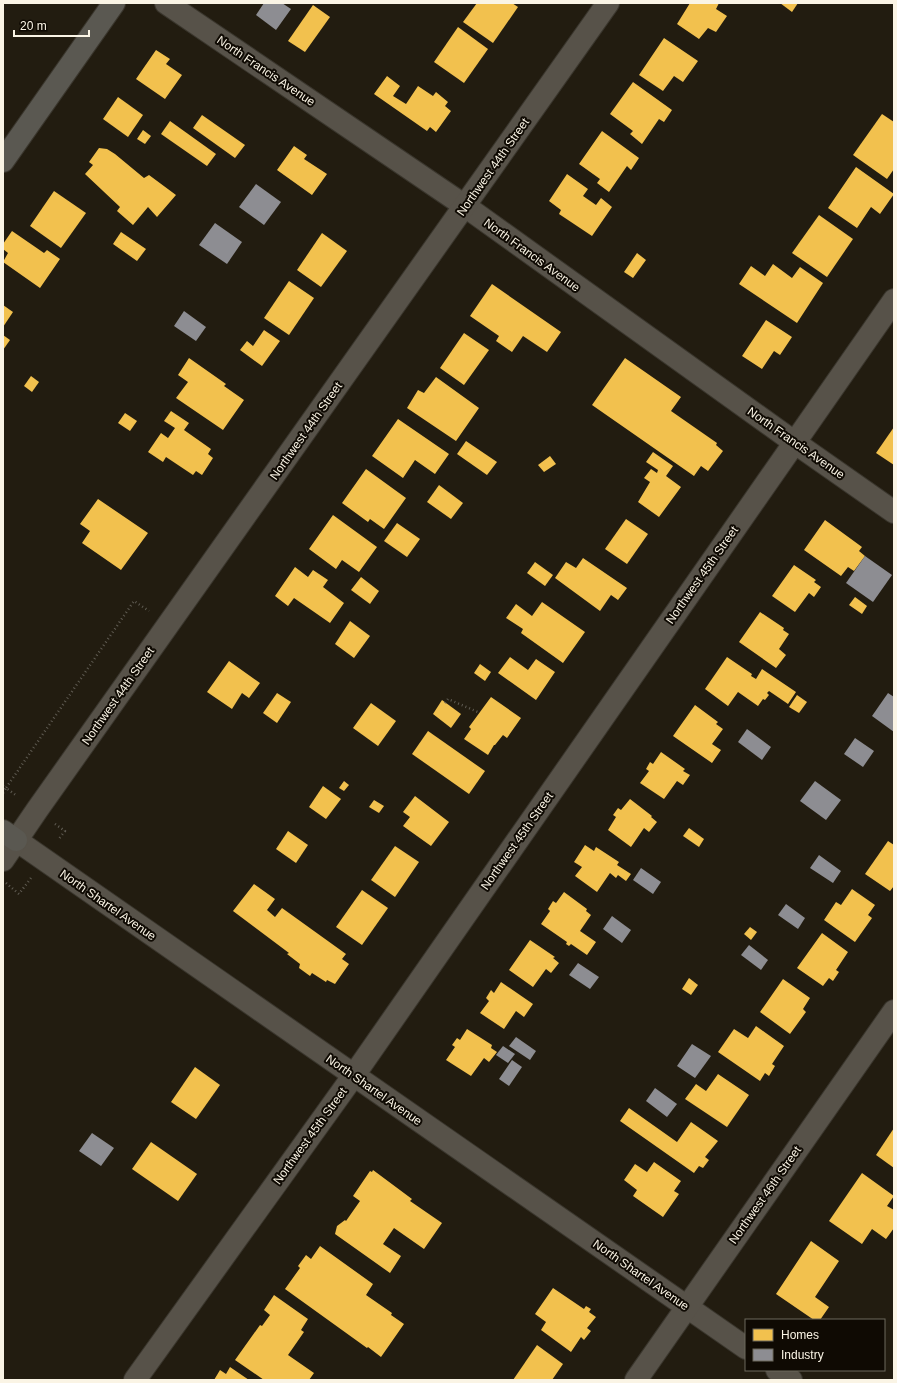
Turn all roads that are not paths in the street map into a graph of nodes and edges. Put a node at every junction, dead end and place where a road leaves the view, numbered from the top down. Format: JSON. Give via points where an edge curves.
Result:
{"nodes":[{"id":1,"x":114,"y":3,"type":"edge"},
{"id":2,"x":166,"y":3,"type":"edge"},
{"id":3,"x":608,"y":3,"type":"edge"},
{"id":4,"x":3,"y":162,"type":"edge"},
{"id":5,"x":465,"y":206,"type":"junction"},
{"id":6,"x":894,"y":300,"type":"edge"},
{"id":7,"x":794,"y":442,"type":"junction"},
{"id":8,"x":894,"y":512,"type":"edge"},
{"id":9,"x":9,"y":836,"type":"edge"},
{"id":10,"x":3,"y":860,"type":"edge"},
{"id":11,"x":894,"y":1011,"type":"edge"},
{"id":12,"x":354,"y":1075,"type":"junction"},
{"id":13,"x":687,"y":1307,"type":"junction"},
{"id":14,"x":745,"y":1347,"type":"edge"},
{"id":15,"x":778,"y":1371,"type":"edge"},
{"id":16,"x":135,"y":1380,"type":"edge"},
{"id":17,"x":636,"y":1380,"type":"edge"},
{"id":18,"x":791,"y":1380,"type":"edge"}],
"edges":[{"from":1,"to":4,"type":"street"},
{"from":2,"to":5,"type":"street","name":"North Francis Avenue"},
{"from":3,"to":5,"type":"street","name":"Northwest 44th Street"},
{"from":5,"to":7,"type":"street","name":"North Francis Avenue"},
{"from":5,"to":9,"type":"street","name":"Northwest 44th Street","via":[[169,624]]},
{"from":6,"to":7,"type":"street","name":"Northwest 45th Street"},
{"from":7,"to":8,"type":"street","name":"North Francis Avenue"},
{"from":7,"to":12,"type":"street","name":"Northwest 45th Street"},
{"from":9,"to":10,"type":"street","name":"Northwest 44th Street"},
{"from":9,"to":12,"type":"street","name":"North Shartel Avenue"},
{"from":11,"to":13,"type":"street","name":"Northwest 46th Street"},
{"from":12,"to":13,"type":"street","name":"North Shartel Avenue"},
{"from":12,"to":16,"type":"street","name":"Northwest 45th Street"},
{"from":13,"to":14,"type":"street","name":"North Shartel Avenue"},
{"from":13,"to":17,"type":"street","name":"Northwest 46th Street"},
{"from":15,"to":18,"type":"street"}]}
